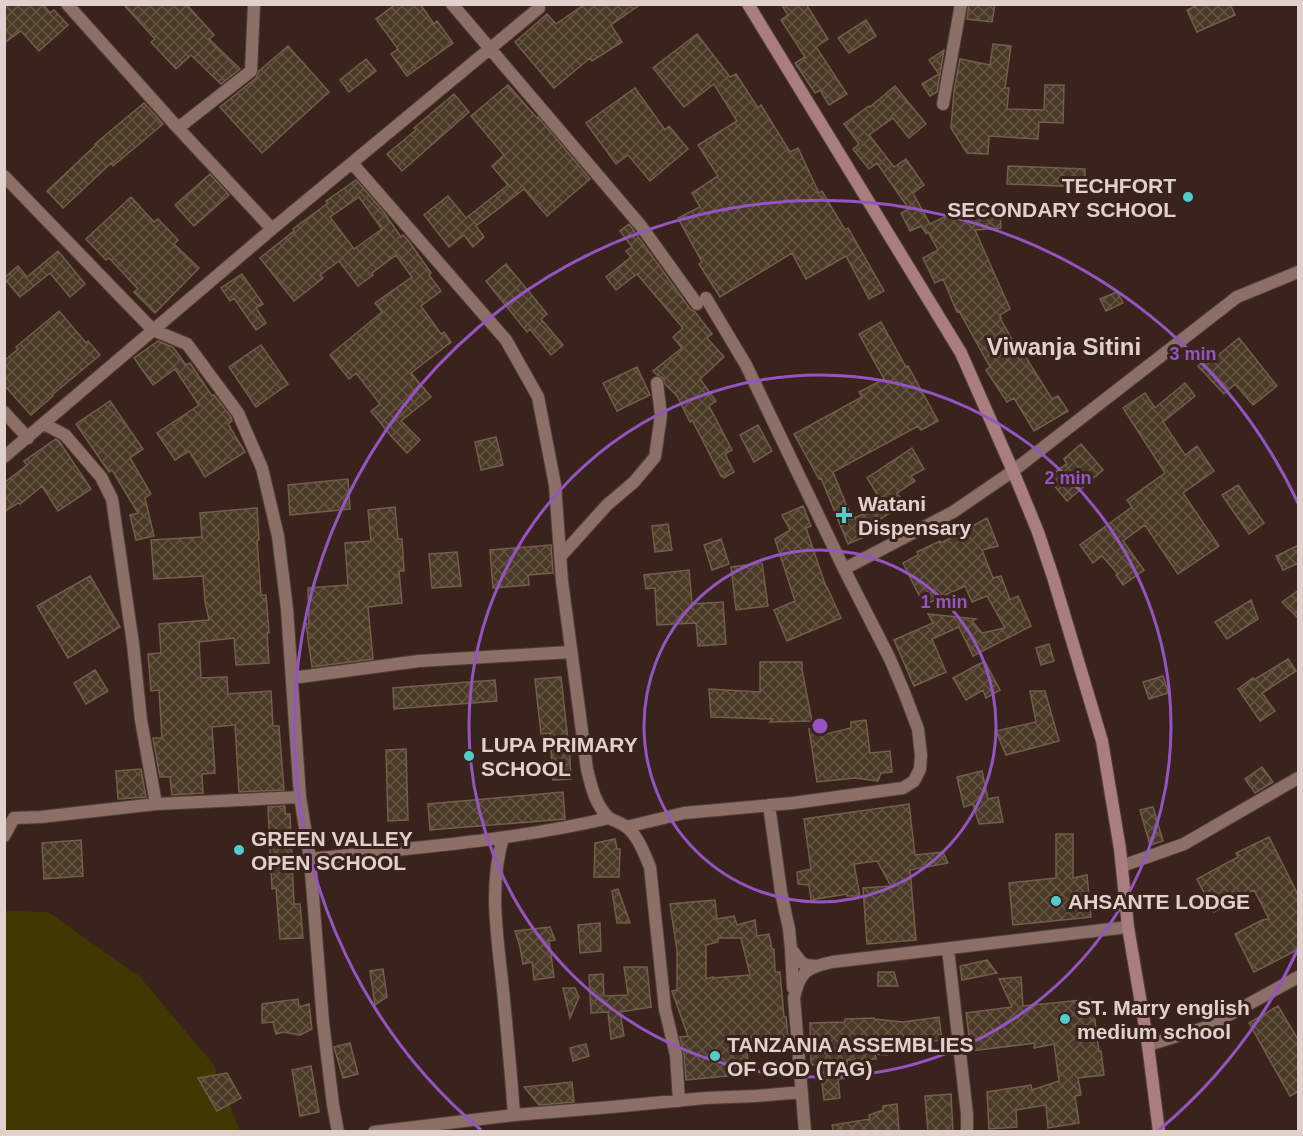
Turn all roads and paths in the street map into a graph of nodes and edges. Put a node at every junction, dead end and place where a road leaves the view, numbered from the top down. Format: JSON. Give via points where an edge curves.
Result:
{"nodes":[{"id":1,"x":68,"y":4,"type":"edge"},
{"id":2,"x":254,"y":4,"type":"edge"},
{"id":3,"x":452,"y":4,"type":"edge"},
{"id":4,"x":748,"y":4,"type":"edge"},
{"id":5,"x":961,"y":4,"type":"edge"},
{"id":6,"x":539,"y":8,"type":"dead end"},
{"id":7,"x":490,"y":49,"type":"junction"},
{"id":8,"x":943,"y":104,"type":"dead end"},
{"id":9,"x":178,"y":128,"type":"junction"},
{"id":10,"x":352,"y":163,"type":"junction"},
{"id":11,"x":4,"y":176,"type":"edge"},
{"id":12,"x":272,"y":229,"type":"junction"},
{"id":13,"x":1299,"y":272,"type":"edge"},
{"id":14,"x":153,"y":330,"type":"junction"},
{"id":15,"x":657,"y":383,"type":"dead end"},
{"id":16,"x":4,"y":412,"type":"edge"},
{"id":17,"x":44,"y":424,"type":"junction"},
{"id":18,"x":28,"y":438,"type":"junction"},
{"id":19,"x":4,"y":457,"type":"edge"},
{"id":20,"x":1013,"y":471,"type":"junction"},
{"id":21,"x":560,"y":557,"type":"junction"},
{"id":22,"x":844,"y":569,"type":"junction"},
{"id":23,"x":571,"y":652,"type":"junction"},
{"id":24,"x":292,"y":678,"type":"junction"},
{"id":25,"x":1299,"y":778,"type":"edge"},
{"id":26,"x":300,"y":797,"type":"junction"},
{"id":27,"x":156,"y":804,"type":"junction"},
{"id":28,"x":770,"y":806,"type":"junction"},
{"id":29,"x":609,"y":818,"type":"junction"},
{"id":30,"x":626,"y":827,"type":"junction"},
{"id":31,"x":4,"y":836,"type":"edge"},
{"id":32,"x":503,"y":838,"type":"junction"},
{"id":33,"x":310,"y":859,"type":"junction"},
{"id":34,"x":1122,"y":866,"type":"junction"},
{"id":35,"x":1128,"y":927,"type":"junction"},
{"id":36,"x":791,"y":949,"type":"junction"},
{"id":37,"x":948,"y":949,"type":"junction"},
{"id":38,"x":815,"y":966,"type":"junction"},
{"id":39,"x":1299,"y":977,"type":"edge"},
{"id":40,"x":794,"y":998,"type":"junction"},
{"id":41,"x":1148,"y":1045,"type":"junction"},
{"id":42,"x":802,"y":1092,"type":"junction"},
{"id":43,"x":679,"y":1101,"type":"junction"},
{"id":44,"x":514,"y":1114,"type":"junction"},
{"id":45,"x":338,"y":1131,"type":"edge"},
{"id":46,"x":374,"y":1131,"type":"edge"},
{"id":47,"x":805,"y":1131,"type":"edge"},
{"id":48,"x":967,"y":1131,"type":"edge"},
{"id":49,"x":1159,"y":1131,"type":"edge"}],
"edges":[{"from":1,"to":9,"type":"street"},
{"from":2,"to":9,"type":"street","via":[[251,70]]},
{"from":3,"to":7,"type":"street"},
{"from":4,"to":20,"type":"main road","via":[[961,353]]},
{"from":5,"to":8,"type":"street"},
{"from":6,"to":7,"type":"street"},
{"from":7,"to":10,"type":"street"},
{"from":7,"to":22,"type":"street","via":[[641,226],[746,365]]},
{"from":9,"to":12,"type":"street"},
{"from":10,"to":12,"type":"street"},
{"from":10,"to":21,"type":"street","via":[[506,340],[538,397],[555,485]]},
{"from":11,"to":14,"type":"street"},
{"from":12,"to":14,"type":"street"},
{"from":13,"to":20,"type":"street","via":[[1237,297]]},
{"from":14,"to":17,"type":"street"},
{"from":14,"to":24,"type":"street","via":[[187,344],[238,413],[254,448],[278,536]]},
{"from":15,"to":21,"type":"street","via":[[660,415],[655,457]]},
{"from":16,"to":18,"type":"street"},
{"from":17,"to":18,"type":"street"},
{"from":17,"to":27,"type":"street","via":[[65,435],[101,477],[112,499]]},
{"from":18,"to":19,"type":"street"},
{"from":20,"to":22,"type":"street","via":[[953,512]]},
{"from":20,"to":34,"type":"main road","via":[[1053,577],[1102,741]]},
{"from":21,"to":23,"type":"street"},
{"from":22,"to":28,"type":"street","via":[[904,692],[918,729],[920,768],[914,781],[903,788]]},
{"from":23,"to":24,"type":"street","via":[[419,661]]},
{"from":23,"to":29,"type":"street","via":[[592,792]]},
{"from":24,"to":26,"type":"street"},
{"from":25,"to":34,"type":"street","via":[[1184,844]]},
{"from":26,"to":27,"type":"street"},
{"from":26,"to":33,"type":"street"},
{"from":27,"to":31,"type":"street","via":[[14,818]]},
{"from":28,"to":30,"type":"street","via":[[684,813]]},
{"from":28,"to":36,"type":"street"},
{"from":29,"to":30,"type":"street"},
{"from":29,"to":32,"type":"street"},
{"from":30,"to":43,"type":"street","via":[[642,846],[650,867]]},
{"from":32,"to":33,"type":"street"},
{"from":32,"to":44,"type":"street","via":[[496,874],[496,928]]},
{"from":33,"to":45,"type":"street"},
{"from":34,"to":35,"type":"main road"},
{"from":35,"to":37,"type":"street"},
{"from":35,"to":41,"type":"main road"},
{"from":36,"to":38,"type":"street","via":[[801,962]]},
{"from":36,"to":40,"type":"street"},
{"from":37,"to":38,"type":"street"},
{"from":37,"to":48,"type":"street"},
{"from":38,"to":40,"type":"street","via":[[800,976]]},
{"from":39,"to":41,"type":"street","via":[[1207,1027]]},
{"from":40,"to":42,"type":"street"},
{"from":41,"to":49,"type":"main road"},
{"from":42,"to":43,"type":"street"},
{"from":42,"to":47,"type":"street"},
{"from":43,"to":44,"type":"street"},
{"from":44,"to":46,"type":"street"}]}
